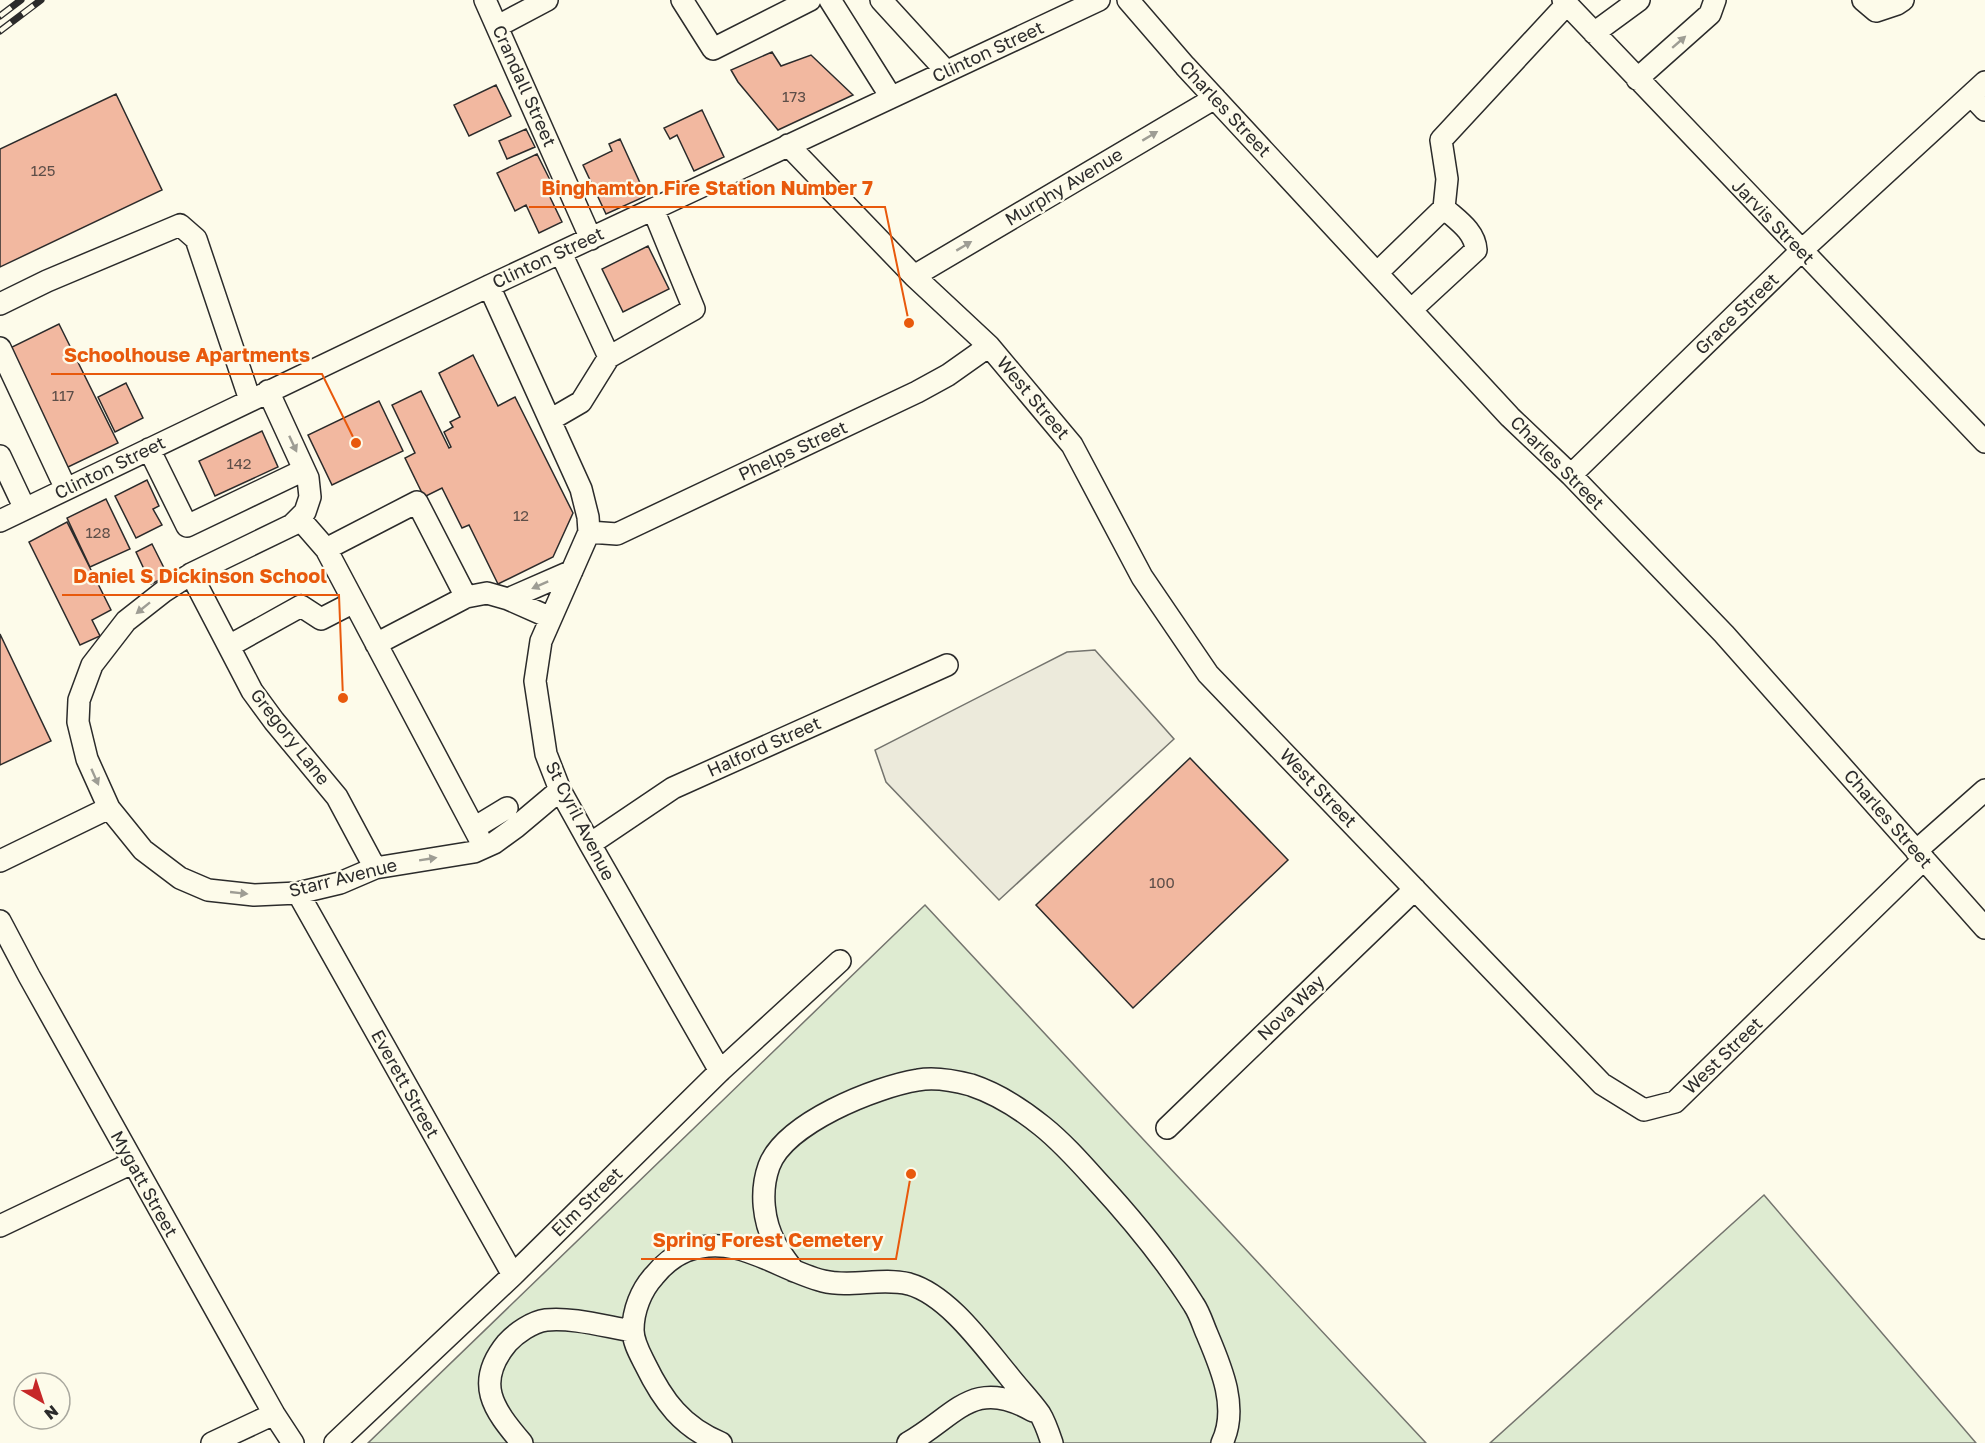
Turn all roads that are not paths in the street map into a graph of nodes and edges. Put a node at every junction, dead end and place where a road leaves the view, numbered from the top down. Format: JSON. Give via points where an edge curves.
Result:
{"nodes":[{"id":1,"x":485,"y":0,"type":"edge"},
{"id":2,"x":548,"y":0,"type":"edge"},
{"id":3,"x":682,"y":0,"type":"edge"},
{"id":4,"x":810,"y":0,"type":"edge"},
{"id":5,"x":830,"y":0,"type":"edge"},
{"id":6,"x":881,"y":0,"type":"edge"},
{"id":7,"x":1099,"y":0,"type":"edge"},
{"id":8,"x":1128,"y":0,"type":"edge"},
{"id":9,"x":1639,"y":0,"type":"edge"},
{"id":10,"x":1714,"y":0,"type":"edge"},
{"id":11,"x":1863,"y":0,"type":"edge"},
{"id":12,"x":1903,"y":0,"type":"edge"},
{"id":13,"x":1564,"y":2,"type":"edge"},
{"id":14,"x":498,"y":26,"type":"junction"},
{"id":15,"x":1594,"y":33,"type":"junction"},
{"id":16,"x":946,"y":71,"type":"junction"},
{"id":17,"x":1637,"y":79,"type":"junction"},
{"id":18,"x":1980,"y":95,"type":"edge"},
{"id":19,"x":891,"y":97,"type":"junction"},
{"id":20,"x":1215,"y":98,"type":"junction"},
{"id":21,"x":788,"y":145,"type":"junction"},
{"id":22,"x":1444,"y":208,"type":"junction"},
{"id":23,"x":653,"y":209,"type":"junction"},
{"id":24,"x":591,"y":239,"type":"junction"},
{"id":25,"x":1801,"y":251,"type":"junction"},
{"id":26,"x":561,"y":253,"type":"junction"},
{"id":27,"x":1377,"y":273,"type":"junction"},
{"id":28,"x":914,"y":276,"type":"junction"},
{"id":29,"x":489,"y":286,"type":"junction"},
{"id":30,"x":0,"y":304,"type":"edge"},
{"id":31,"x":1411,"y":310,"type":"junction"},
{"id":32,"x":989,"y":345,"type":"junction"},
{"id":33,"x":0,"y":348,"type":"edge"},
{"id":34,"x":609,"y":357,"type":"junction"},
{"id":35,"x":259,"y":396,"type":"junction"},
{"id":36,"x":550,"y":420,"type":"junction"},
{"id":37,"x":1985,"y":442,"type":"edge"},
{"id":38,"x":149,"y":449,"type":"junction"},
{"id":39,"x":0,"y":456,"type":"edge"},
{"id":40,"x":304,"y":470,"type":"junction"},
{"id":41,"x":1571,"y":475,"type":"junction"},
{"id":42,"x":66,"y":489,"type":"junction"},
{"id":43,"x":25,"y":509,"type":"junction"},
{"id":44,"x":299,"y":518,"type":"junction"},
{"id":45,"x":0,"y":521,"type":"edge"},
{"id":46,"x":589,"y":532,"type":"junction"},
{"id":47,"x":326,"y":549,"type":"junction"},
{"id":48,"x":572,"y":571,"type":"junction"},
{"id":49,"x":191,"y":574,"type":"junction"},
{"id":50,"x":466,"y":597,"type":"junction"},
{"id":51,"x":507,"y":599,"type":"junction"},
{"id":52,"x":354,"y":602,"type":"junction"},
{"id":53,"x":551,"y":618,"type":"junction"},
{"id":54,"x":376,"y":644,"type":"junction"},
{"id":55,"x":228,"y":646,"type":"junction"},
{"id":56,"x":947,"y":664,"type":"dead end"},
{"id":57,"x":560,"y":790,"type":"junction"},
{"id":58,"x":1985,"y":790,"type":"edge"},
{"id":59,"x":109,"y":808,"type":"junction"},
{"id":60,"x":507,"y":808,"type":"dead end"},
{"id":61,"x":474,"y":828,"type":"junction"},
{"id":62,"x":590,"y":844,"type":"junction"},
{"id":63,"x":484,"y":847,"type":"junction"},
{"id":64,"x":1920,"y":855,"type":"junction"},
{"id":65,"x":0,"y":861,"type":"edge"},
{"id":66,"x":375,"y":867,"type":"junction"},
{"id":67,"x":1415,"y":889,"type":"junction"},
{"id":68,"x":298,"y":893,"type":"junction"},
{"id":69,"x":0,"y":921,"type":"edge"},
{"id":70,"x":1985,"y":928,"type":"edge"},
{"id":71,"x":840,"y":961,"type":"dead end"},
{"id":72,"x":720,"y":1071,"type":"junction"},
{"id":73,"x":1167,"y":1128,"type":"dead end"},
{"id":74,"x":132,"y":1163,"type":"junction"},
{"id":75,"x":0,"y":1226,"type":"edge"},
{"id":76,"x":795,"y":1271,"type":"junction"},
{"id":77,"x":513,"y":1275,"type":"junction"},
{"id":78,"x":633,"y":1331,"type":"junction"},
{"id":79,"x":274,"y":1414,"type":"junction"},
{"id":80,"x":1041,"y":1416,"type":"junction"},
{"id":81,"x":212,"y":1443,"type":"edge"},
{"id":82,"x":293,"y":1443,"type":"edge"},
{"id":83,"x":335,"y":1443,"type":"edge"},
{"id":84,"x":522,"y":1443,"type":"edge"},
{"id":85,"x":721,"y":1443,"type":"edge"},
{"id":86,"x":908,"y":1443,"type":"edge"},
{"id":87,"x":1052,"y":1443,"type":"edge"},
{"id":88,"x":1222,"y":1443,"type":"edge"}],
"edges":[{"from":1,"to":14,"type":"street","name":"Crandall Street"},
{"from":2,"to":14,"type":"street"},
{"from":3,"to":4,"type":"street","via":[[713,50]]},
{"from":5,"to":19,"type":"street"},
{"from":6,"to":16,"type":"street"},
{"from":7,"to":16,"type":"street","name":"Clinton Street"},
{"from":8,"to":20,"type":"street","name":"Charles Street"},
{"from":9,"to":15,"type":"street"},
{"from":17,"to":10,"type":"street","one_way":true,"via":[[1710,14]]},
{"from":11,"to":12,"type":"street","via":[[1876,11]]},
{"from":13,"to":15,"type":"street","name":"Jarvis Street"},
{"from":13,"to":22,"type":"street","via":[[1441,140],[1447,179]]},
{"from":14,"to":24,"type":"street","name":"Crandall Street"},
{"from":15,"to":17,"type":"street","name":"Jarvis Street"},
{"from":16,"to":19,"type":"street","name":"Clinton Street"},
{"from":17,"to":25,"type":"street","name":"Jarvis Street"},
{"from":18,"to":25,"type":"street","name":"Grace Street"},
{"from":19,"to":21,"type":"street","name":"Clinton Street"},
{"from":20,"to":27,"type":"street","name":"Charles Street"},
{"from":28,"to":20,"type":"street","name":"Murphy Avenue","one_way":true},
{"from":21,"to":23,"type":"street","name":"Clinton Street"},
{"from":21,"to":28,"type":"street","name":"West Street"},
{"from":22,"to":27,"type":"street"},
{"from":22,"to":31,"type":"street","via":[[1468,229],[1476,250]]},
{"from":23,"to":24,"type":"street","name":"Clinton Street"},
{"from":23,"to":34,"type":"street","via":[[694,309]]},
{"from":24,"to":26,"type":"street","name":"Clinton Street"},
{"from":25,"to":37,"type":"street","name":"Jarvis Street"},
{"from":25,"to":41,"type":"street","name":"Grace Street"},
{"from":26,"to":29,"type":"street","name":"Clinton Street"},
{"from":26,"to":34,"type":"street"},
{"from":27,"to":31,"type":"street","name":"Charles Street"},
{"from":28,"to":32,"type":"street","name":"West Street"},
{"from":29,"to":35,"type":"street","name":"Clinton Street"},
{"from":29,"to":36,"type":"street"},
{"from":30,"to":35,"type":"street","via":[[180,225],[196,239]]},
{"from":31,"to":41,"type":"street","name":"Charles Street","via":[[1510,417]]},
{"from":32,"to":46,"type":"street","name":"Phelps Street","via":[[917,392],[617,534]]},
{"from":32,"to":67,"type":"street","name":"West Street","via":[[1072,445],[1142,577],[1208,674]]},
{"from":33,"to":42,"type":"street"},
{"from":34,"to":36,"type":"street","via":[[581,402]]},
{"from":35,"to":38,"type":"street","name":"Clinton Street"},
{"from":35,"to":40,"type":"street","one_way":true},
{"from":36,"to":46,"type":"street","via":[[581,489]]},
{"from":38,"to":40,"type":"street","via":[[187,526]]},
{"from":38,"to":42,"type":"street","name":"Clinton Street"},
{"from":39,"to":43,"type":"street"},
{"from":40,"to":44,"type":"street","via":[[310,497]]},
{"from":41,"to":64,"type":"street","name":"Charles Street","via":[[1724,634]]},
{"from":42,"to":43,"type":"street","name":"Clinton Street"},
{"from":43,"to":45,"type":"street","name":"Clinton Street"},
{"from":44,"to":47,"type":"street"},
{"from":44,"to":49,"type":"street","name":"Starr Avenue"},
{"from":46,"to":48,"type":"street","name":"St Cyril Avenue"},
{"from":47,"to":50,"type":"street","via":[[417,502]]},
{"from":47,"to":52,"type":"street"},
{"from":48,"to":51,"type":"street","one_way":true},
{"from":48,"to":53,"type":"street","name":"St Cyril Avenue"},
{"from":49,"to":55,"type":"street","name":"Gregory Lane"},
{"from":49,"to":59,"type":"street","name":"Starr Avenue","one_way":true,"via":[[126,621],[92,665],[79,699],[78,722],[87,759]]},
{"from":50,"to":51,"type":"street","via":[[487,593]]},
{"from":50,"to":54,"type":"street"},
{"from":51,"to":53,"type":"street"},
{"from":52,"to":54,"type":"street"},
{"from":52,"to":55,"type":"street","via":[[321,619],[301,606]]},
{"from":53,"to":57,"type":"street","name":"St Cyril Avenue","via":[[541,641],[535,681],[546,754]]},
{"from":54,"to":61,"type":"street"},
{"from":55,"to":66,"type":"street","name":"Gregory Lane","via":[[252,691],[337,797]]},
{"from":56,"to":62,"type":"street","name":"Halford Street","via":[[674,788]]},
{"from":57,"to":62,"type":"street","name":"St Cyril Avenue"},
{"from":57,"to":63,"type":"street","name":"Starr Avenue","via":[[516,827]]},
{"from":58,"to":64,"type":"street","name":"West Street"},
{"from":59,"to":65,"type":"street"},
{"from":59,"to":68,"type":"street","name":"Starr Avenue","one_way":true,"via":[[143,850],[180,878],[208,890],[254,895]]},
{"from":60,"to":61,"type":"street"},
{"from":61,"to":63,"type":"street"},
{"from":62,"to":72,"type":"street","name":"St Cyril Avenue"},
{"from":66,"to":63,"type":"street","name":"Starr Avenue","one_way":true,"via":[[474,852]]},
{"from":64,"to":67,"type":"street","name":"West Street","via":[[1676,1102],[1644,1110],[1602,1084]]},
{"from":64,"to":70,"type":"street","name":"Charles Street"},
{"from":66,"to":68,"type":"street","name":"Starr Avenue","via":[[340,883]]},
{"from":67,"to":73,"type":"street","name":"Nova Way"},
{"from":68,"to":77,"type":"street","name":"Everett Street"},
{"from":69,"to":74,"type":"street","name":"Mygatt Street"},
{"from":71,"to":72,"type":"street","name":"Elm Street"},
{"from":72,"to":77,"type":"street","name":"Elm Street"},
{"from":74,"to":75,"type":"street"},
{"from":74,"to":79,"type":"street","name":"Mygatt Street"},
{"from":76,"to":78,"type":"street","via":[[750,1251],[728,1246],[684,1252],[646,1284],[637,1305]]},
{"from":76,"to":80,"type":"street","via":[[825,1282],[899,1282],[927,1292],[976,1336]]},
{"from":76,"to":88,"type":"street","via":[[776,1245],[764,1206],[769,1165],[789,1140],[812,1121],[844,1104],[920,1079],[950,1081],[993,1093],[1069,1150],[1158,1253],[1195,1307],[1217,1356],[1226,1388],[1229,1415]]},
{"from":77,"to":83,"type":"street","name":"Elm Street"},
{"from":78,"to":84,"type":"street","via":[[545,1320],[512,1338],[492,1366],[488,1386],[504,1422]]},
{"from":78,"to":85,"type":"street","via":[[653,1380],[674,1412],[702,1436]]},
{"from":79,"to":81,"type":"street"},
{"from":79,"to":82,"type":"street","name":"Mygatt Street"},
{"from":80,"to":86,"type":"street","via":[[1016,1401],[994,1396],[972,1400]]},
{"from":80,"to":87,"type":"street"}]}
